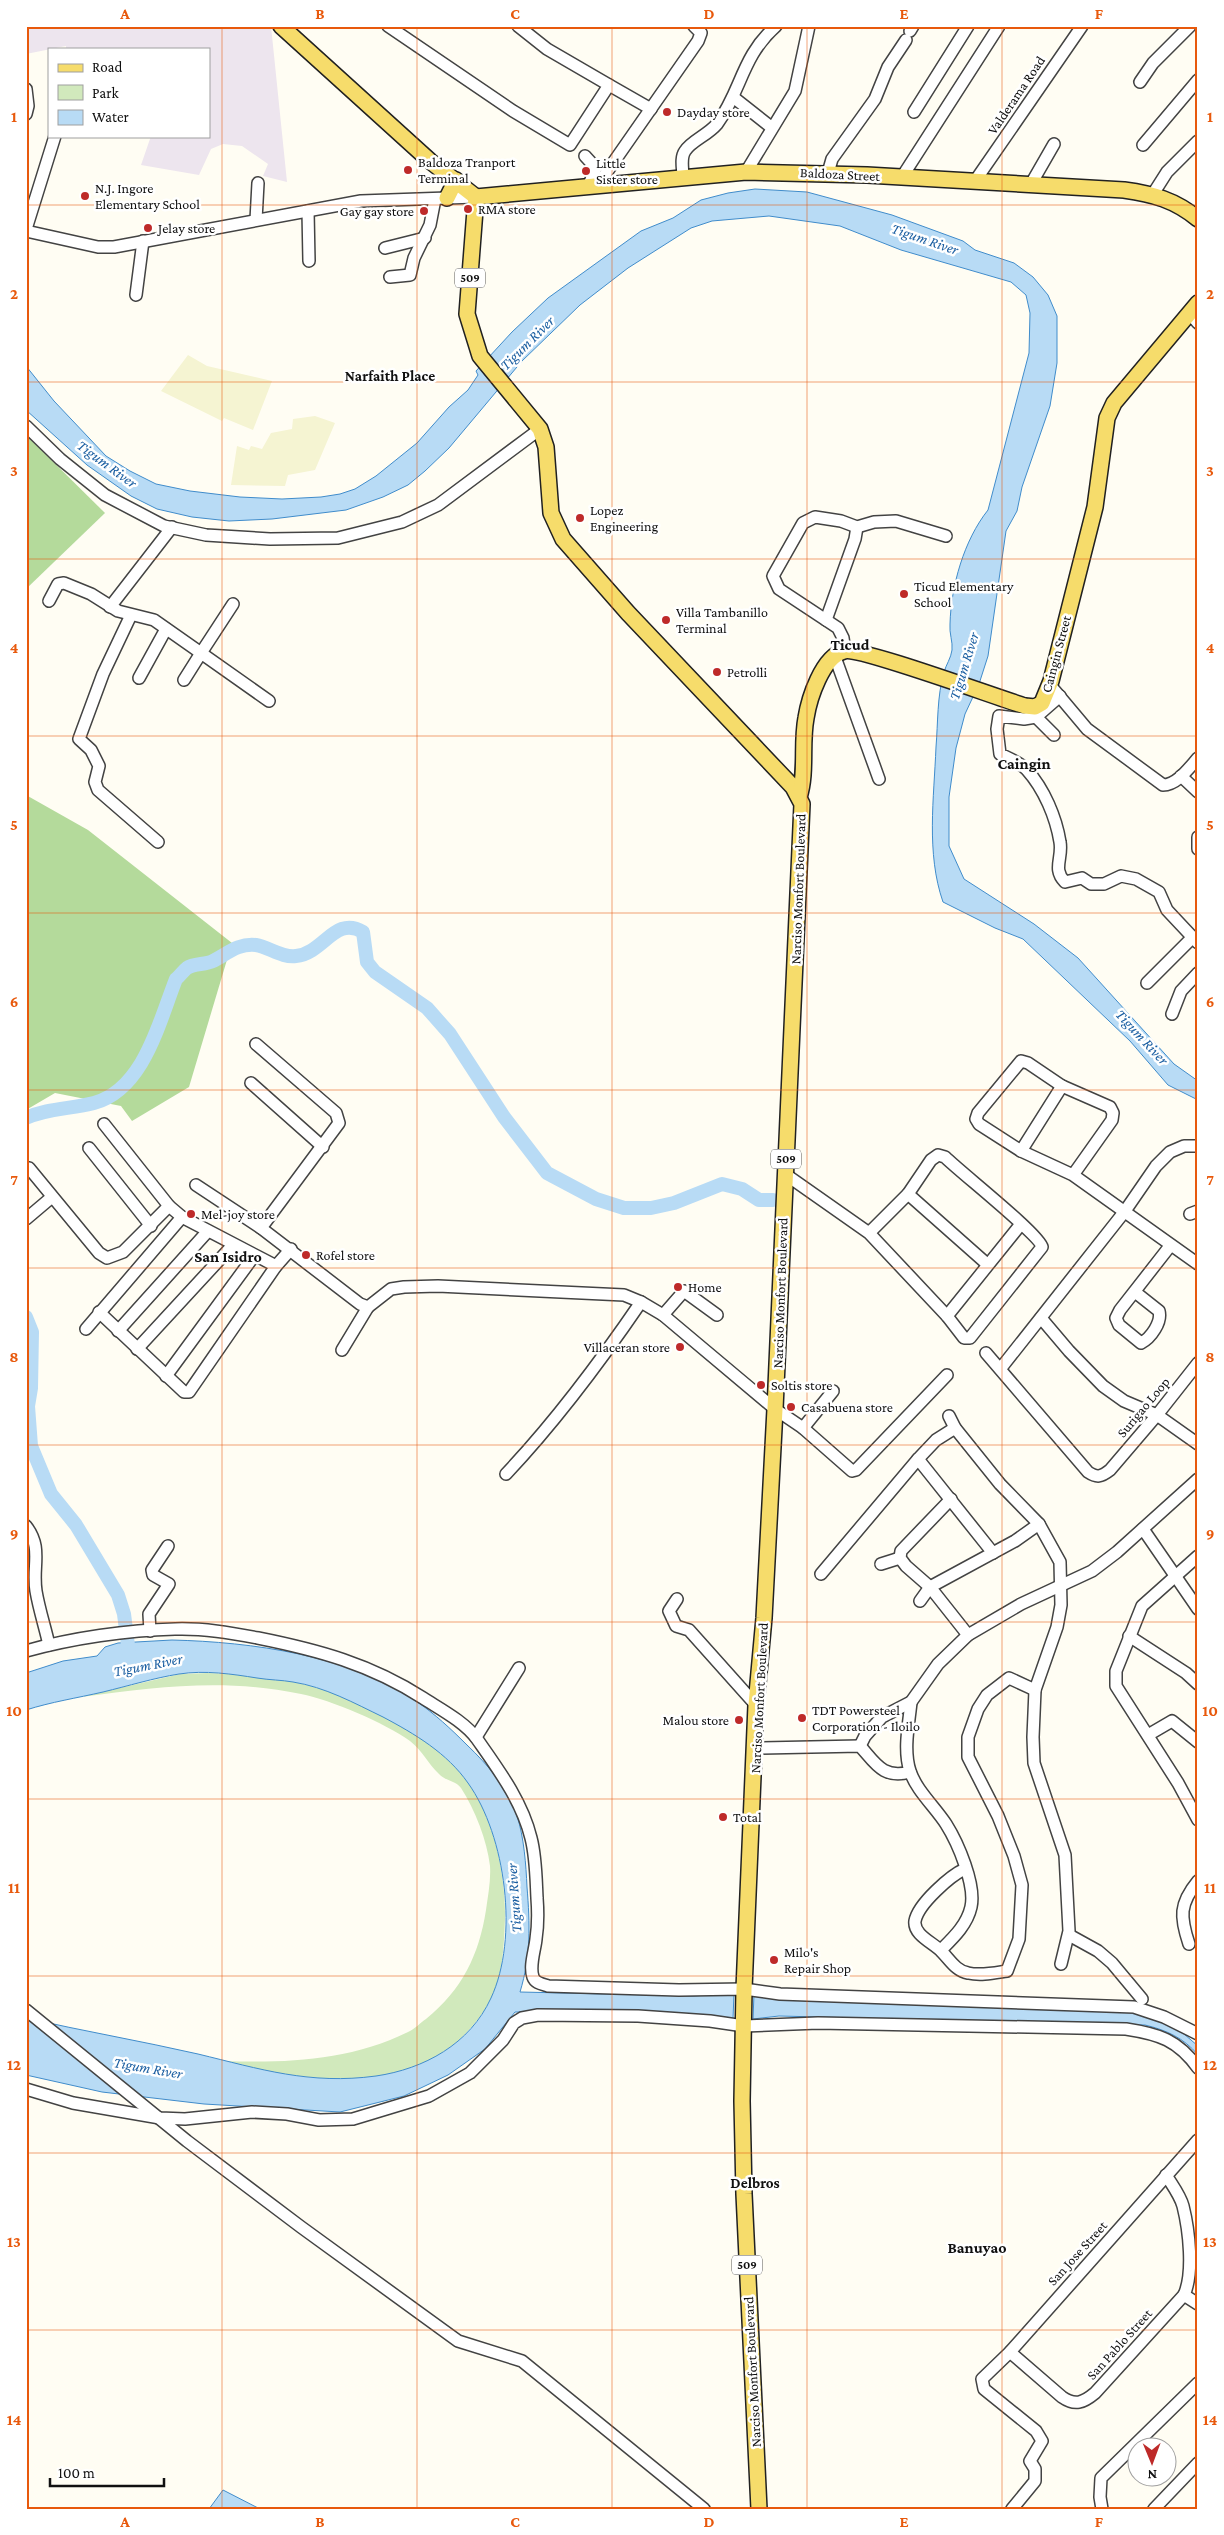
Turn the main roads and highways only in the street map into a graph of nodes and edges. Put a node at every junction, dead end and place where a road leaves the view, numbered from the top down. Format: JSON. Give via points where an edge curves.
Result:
{"nodes":[{"id":1,"x":281,"y":26,"type":"edge"},
{"id":2,"x":456,"y":180,"type":"junction"},
{"id":3,"x":476,"y":197,"type":"junction"},
{"id":4,"x":441,"y":198,"type":"road end"},
{"id":5,"x":1198,"y":219,"type":"edge"},
{"id":6,"x":1195,"y":313,"type":"edge"},
{"id":7,"x":799,"y":797,"type":"junction"},
{"id":8,"x":759,"y":2509,"type":"edge"}],
"edges":[{"from":1,"to":2,"type":"main road","via":[[385,122]]},
{"from":2,"to":3,"type":"main road"},
{"from":2,"to":4,"type":"main road"},
{"from":3,"to":5,"type":"main road","name":"Baldoza Street","via":[[746,172],[828,173],[1153,194],[1172,201]]},
{"from":3,"to":7,"type":"main road","name":"Narciso Monfort Boulevard","number":"509","via":[[467,314],[480,356],[538,426],[546,447],[550,514],[563,539]]},
{"from":6,"to":7,"type":"main road","name":"Caingin Street","via":[[1114,402],[1107,418],[1095,507],[1055,690],[1035,707],[994,697],[873,657],[840,654],[824,668],[816,683],[806,718]]},
{"from":7,"to":8,"type":"main road","name":"Narciso Monfort Boulevard","number":"509","via":[[802,804],[775,1409],[756,1705],[744,1989],[744,2194]]}]}
